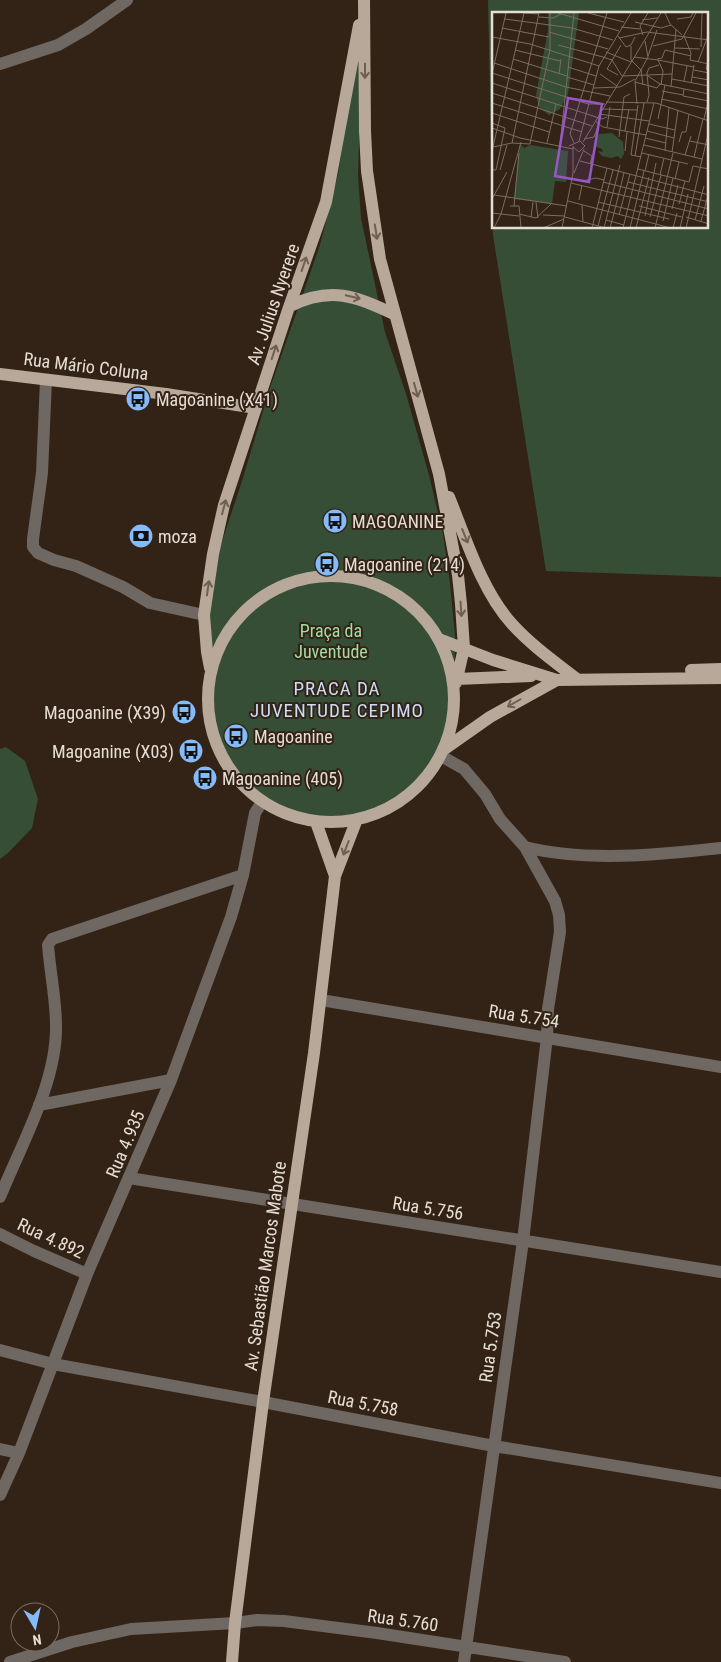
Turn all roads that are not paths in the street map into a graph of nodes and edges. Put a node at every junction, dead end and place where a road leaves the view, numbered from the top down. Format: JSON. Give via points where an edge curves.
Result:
{"nodes":[{"id":1,"x":127,"y":0,"type":"edge"},
{"id":2,"x":363,"y":2,"type":"edge"},
{"id":3,"x":0,"y":64,"type":"edge"},
{"id":4,"x":290,"y":306,"type":"junction"},
{"id":5,"x":394,"y":314,"type":"junction"},
{"id":6,"x":0,"y":374,"type":"edge"},
{"id":7,"x":46,"y":380,"type":"junction"},
{"id":8,"x":250,"y":407,"type":"junction"},
{"id":9,"x":439,"y":474,"type":"junction"},
{"id":10,"x":204,"y":615,"type":"junction"},
{"id":11,"x":439,"y":639,"type":"junction"},
{"id":12,"x":464,"y":648,"type":"junction"},
{"id":13,"x":721,"y":669,"type":"edge"},
{"id":14,"x":210,"y":671,"type":"junction"},
{"id":15,"x":721,"y":678,"type":"edge"},
{"id":16,"x":457,"y":679,"type":"dead end"},
{"id":17,"x":577,"y":679,"type":"junction"},
{"id":18,"x":557,"y":680,"type":"junction"},
{"id":19,"x":454,"y":693,"type":"junction"},
{"id":20,"x":442,"y":753,"type":"junction"},
{"id":21,"x":262,"y":802,"type":"junction"},
{"id":22,"x":357,"y":819,"type":"junction"},
{"id":23,"x":316,"y":822,"type":"junction"},
{"id":24,"x":525,"y":847,"type":"junction"},
{"id":25,"x":721,"y":848,"type":"edge"},
{"id":26,"x":243,"y":875,"type":"junction"},
{"id":27,"x":335,"y":876,"type":"junction"},
{"id":28,"x":321,"y":1000,"type":"junction"},
{"id":29,"x":547,"y":1037,"type":"junction"},
{"id":30,"x":721,"y":1067,"type":"edge"},
{"id":31,"x":171,"y":1080,"type":"junction"},
{"id":32,"x":40,"y":1105,"type":"junction"},
{"id":33,"x":129,"y":1178,"type":"junction"},
{"id":34,"x":0,"y":1197,"type":"edge"},
{"id":35,"x":292,"y":1205,"type":"junction"},
{"id":36,"x":0,"y":1234,"type":"edge"},
{"id":37,"x":523,"y":1241,"type":"junction"},
{"id":38,"x":721,"y":1272,"type":"edge"},
{"id":39,"x":87,"y":1274,"type":"junction"},
{"id":40,"x":0,"y":1350,"type":"edge"},
{"id":41,"x":53,"y":1364,"type":"junction"},
{"id":42,"x":263,"y":1402,"type":"junction"},
{"id":43,"x":494,"y":1446,"type":"junction"},
{"id":44,"x":0,"y":1449,"type":"edge"},
{"id":45,"x":18,"y":1452,"type":"junction"},
{"id":46,"x":721,"y":1483,"type":"edge"},
{"id":47,"x":0,"y":1495,"type":"edge"},
{"id":48,"x":235,"y":1623,"type":"junction"},
{"id":49,"x":467,"y":1647,"type":"junction"},
{"id":50,"x":10,"y":1662,"type":"edge"},
{"id":51,"x":232,"y":1662,"type":"edge"},
{"id":52,"x":464,"y":1662,"type":"edge"},
{"id":53,"x":565,"y":1662,"type":"edge"}],
"edges":[{"from":1,"to":3,"type":"street","via":[[58,46]]},
{"from":4,"to":2,"type":"main road","name":"Av. Julius Nyerere","one_way":true,"via":[[326,202]]},
{"from":2,"to":5,"type":"main road","name":"Av. Julius Nyerere","one_way":true,"via":[[367,171],[380,259]]},
{"from":4,"to":5,"type":"main road","one_way":true,"via":[[306,298],[350,296]]},
{"from":8,"to":4,"type":"main road","name":"Av. Julius Nyerere","one_way":true},
{"from":5,"to":9,"type":"main road","name":"Av. Julius Nyerere","one_way":true},
{"from":6,"to":7,"type":"main road","name":"Rua Mário Coluna"},
{"from":7,"to":8,"type":"main road","name":"Rua Mário Coluna"},
{"from":7,"to":10,"type":"street","via":[[42,473],[32,538],[35,550],[122,587],[150,603]]},
{"from":10,"to":8,"type":"main road","name":"Av. Julius Nyerere","one_way":true,"via":[[213,554]]},
{"from":9,"to":12,"type":"main road","one_way":true,"via":[[458,575]]},
{"from":9,"to":17,"type":"main road","one_way":true,"via":[[494,600],[527,640]]},
{"from":10,"to":14,"type":"main road","name":"Av. Julius Nyerere"},
{"from":11,"to":12,"type":"main road"},
{"from":11,"to":14,"type":"main road","via":[[422,616],[398,596],[370,582],[340,576],[308,578],[279,587],[252,604],[231,626],[218,647]]},
{"from":11,"to":19,"type":"main road","via":[[452,674]]},
{"from":12,"to":18,"type":"main road"},
{"from":12,"to":19,"type":"main road"},
{"from":13,"to":16,"type":"main road"},
{"from":14,"to":21,"type":"main road","via":[[207,690],[209,723],[219,754],[237,780]]},
{"from":15,"to":17,"type":"main road"},
{"from":17,"to":18,"type":"main road"},
{"from":18,"to":20,"type":"main road","one_way":true,"via":[[490,717]]},
{"from":19,"to":20,"type":"main road","via":[[452,722]]},
{"from":20,"to":22,"type":"main road","via":[[426,778],[406,797],[383,811]]},
{"from":20,"to":24,"type":"street","name":"Rua 5.753","via":[[464,770],[485,794],[500,820]]},
{"from":21,"to":23,"type":"main road","via":[[291,816]]},
{"from":21,"to":26,"type":"street","name":"Rua 4.935","via":[[255,813]]},
{"from":22,"to":23,"type":"main road"},
{"from":22,"to":27,"type":"main road","name":"Av. Sebastião Marcos Mabote","one_way":true},
{"from":23,"to":27,"type":"main road","name":"Av. Sebastião Marcos Mabote"},
{"from":24,"to":25,"type":"street","via":[[560,854],[617,855],[672,854]]},
{"from":24,"to":29,"type":"street","name":"Rua 5.753","via":[[548,887],[559,915],[560,932]]},
{"from":26,"to":31,"type":"street","name":"Rua 4.935","via":[[231,917]]},
{"from":26,"to":32,"type":"street","via":[[52,939],[48,945],[56,1027],[53,1064]]},
{"from":27,"to":28,"type":"main road","name":"Av. Sebastião Marcos Mabote"},
{"from":28,"to":29,"type":"street","name":"Rua 5.754"},
{"from":28,"to":35,"type":"main road","name":"Av. Sebastião Marcos Mabote"},
{"from":29,"to":30,"type":"street","name":"Rua 5.754"},
{"from":29,"to":37,"type":"street","name":"Rua 5.753"},
{"from":31,"to":32,"type":"street"},
{"from":31,"to":33,"type":"street","name":"Rua 4.935"},
{"from":32,"to":34,"type":"street"},
{"from":33,"to":35,"type":"street","name":"Rua 5.756"},
{"from":33,"to":39,"type":"street","name":"Rua 4.935"},
{"from":35,"to":37,"type":"street","name":"Rua 5.756"},
{"from":35,"to":42,"type":"main road","name":"Av. Sebastião Marcos Mabote"},
{"from":36,"to":39,"type":"street","name":"Rua 4.892"},
{"from":37,"to":38,"type":"street","name":"Rua 5.756"},
{"from":37,"to":43,"type":"street","name":"Rua 5.753"},
{"from":39,"to":41,"type":"street","name":"Rua 4.935"},
{"from":40,"to":41,"type":"street","name":"Rua 5.758"},
{"from":41,"to":42,"type":"street","name":"Rua 5.758"},
{"from":41,"to":45,"type":"street","name":"Rua 4.935"},
{"from":42,"to":43,"type":"street","name":"Rua 5.758"},
{"from":42,"to":48,"type":"main road","name":"Av. Sebastião Marcos Mabote"},
{"from":43,"to":46,"type":"street","name":"Rua 5.758"},
{"from":43,"to":49,"type":"street","name":"Rua 5.753"},
{"from":44,"to":45,"type":"street"},
{"from":45,"to":47,"type":"street","name":"Rua 4.935"},
{"from":48,"to":49,"type":"street","name":"Rua 5.760","via":[[284,1621]]},
{"from":48,"to":50,"type":"street","name":"Rua 5.760","via":[[131,1629],[72,1642]]},
{"from":48,"to":51,"type":"main road","name":"Av. Sebastião Marcos Mabote"},
{"from":49,"to":52,"type":"street","name":"Rua 5.753"},
{"from":49,"to":53,"type":"street","name":"Rua 5.760"}]}
